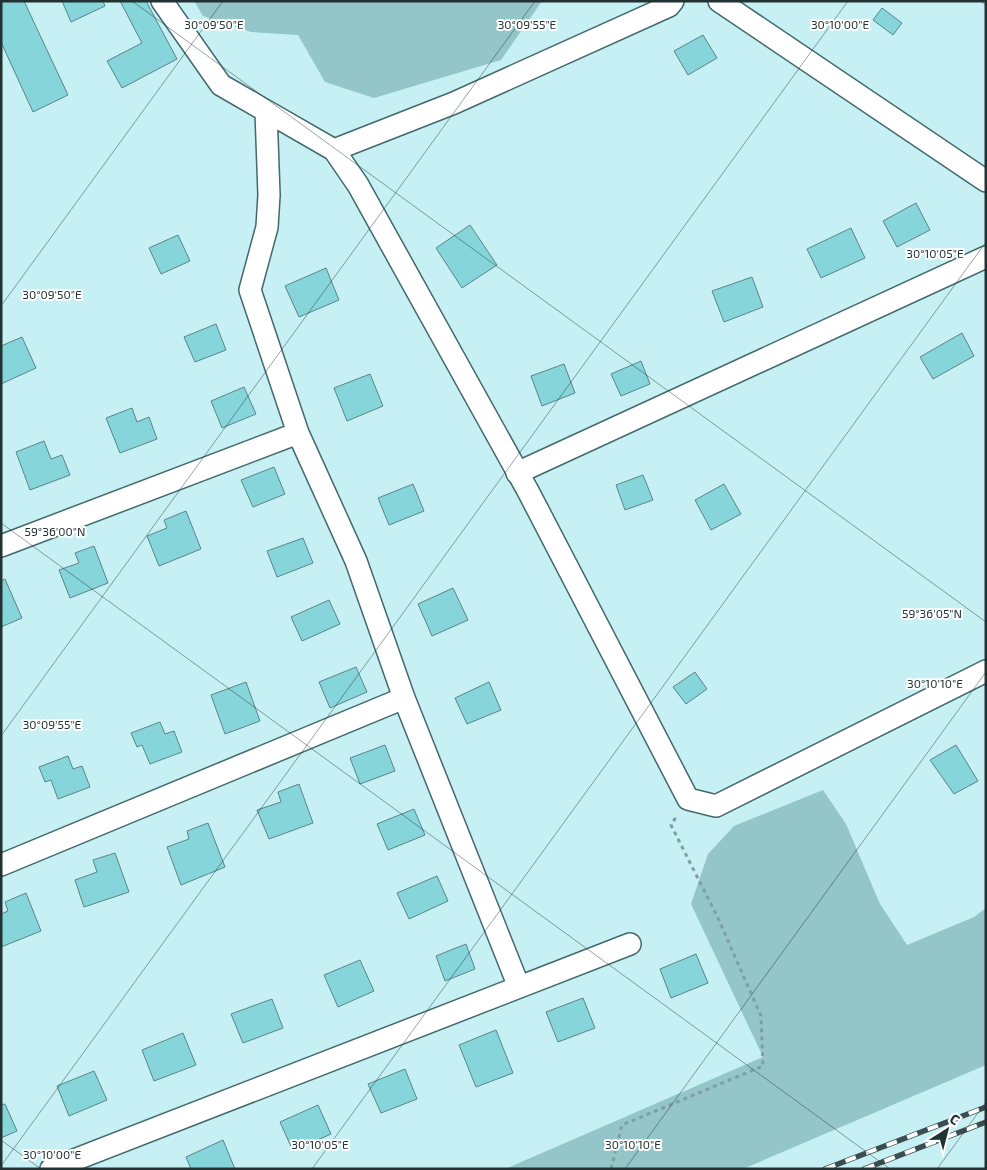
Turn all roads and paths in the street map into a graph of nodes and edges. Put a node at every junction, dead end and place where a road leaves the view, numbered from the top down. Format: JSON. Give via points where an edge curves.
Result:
{"nodes":[{"id":1,"x":162,"y":1,"type":"edge"},
{"id":2,"x":673,"y":1,"type":"edge"},
{"id":3,"x":719,"y":1,"type":"edge"},
{"id":4,"x":266,"y":110,"type":"junction"},
{"id":5,"x":334,"y":150,"type":"junction"},
{"id":6,"x":986,"y":181,"type":"edge"},
{"id":7,"x":986,"y":257,"type":"edge"},
{"id":8,"x":298,"y":433,"type":"junction"},
{"id":9,"x":517,"y":473,"type":"junction"},
{"id":10,"x":1,"y":546,"type":"edge"},
{"id":11,"x":986,"y":671,"type":"edge"},
{"id":12,"x":404,"y":698,"type":"junction"},
{"id":13,"x":688,"y":799,"type":"junction"},
{"id":14,"x":1,"y":865,"type":"edge"},
{"id":15,"x":630,"y":944,"type":"dead end"},
{"id":16,"x":518,"y":987,"type":"junction"},
{"id":17,"x":51,"y":1169,"type":"edge"},
{"id":18,"x":611,"y":1169,"type":"edge"}],
"edges":[{"from":1,"to":4,"type":"street","via":[[220,85]]},
{"from":2,"to":5,"type":"street","via":[[669,6],[454,103]]},
{"from":3,"to":6,"type":"street"},
{"from":4,"to":5,"type":"street"},
{"from":4,"to":8,"type":"street","via":[[267,227],[250,290]]},
{"from":5,"to":9,"type":"street","via":[[358,185]]},
{"from":7,"to":9,"type":"street"},
{"from":8,"to":10,"type":"street"},
{"from":8,"to":12,"type":"street","via":[[356,561]]},
{"from":9,"to":13,"type":"street"},
{"from":11,"to":13,"type":"street","via":[[716,806]]},
{"from":12,"to":14,"type":"street"},
{"from":12,"to":16,"type":"street"},
{"from":13,"to":18,"type":"path","via":[[671,825],[762,1016],[763,1066],[622,1125]]},
{"from":15,"to":16,"type":"street"},
{"from":16,"to":17,"type":"street"}]}
